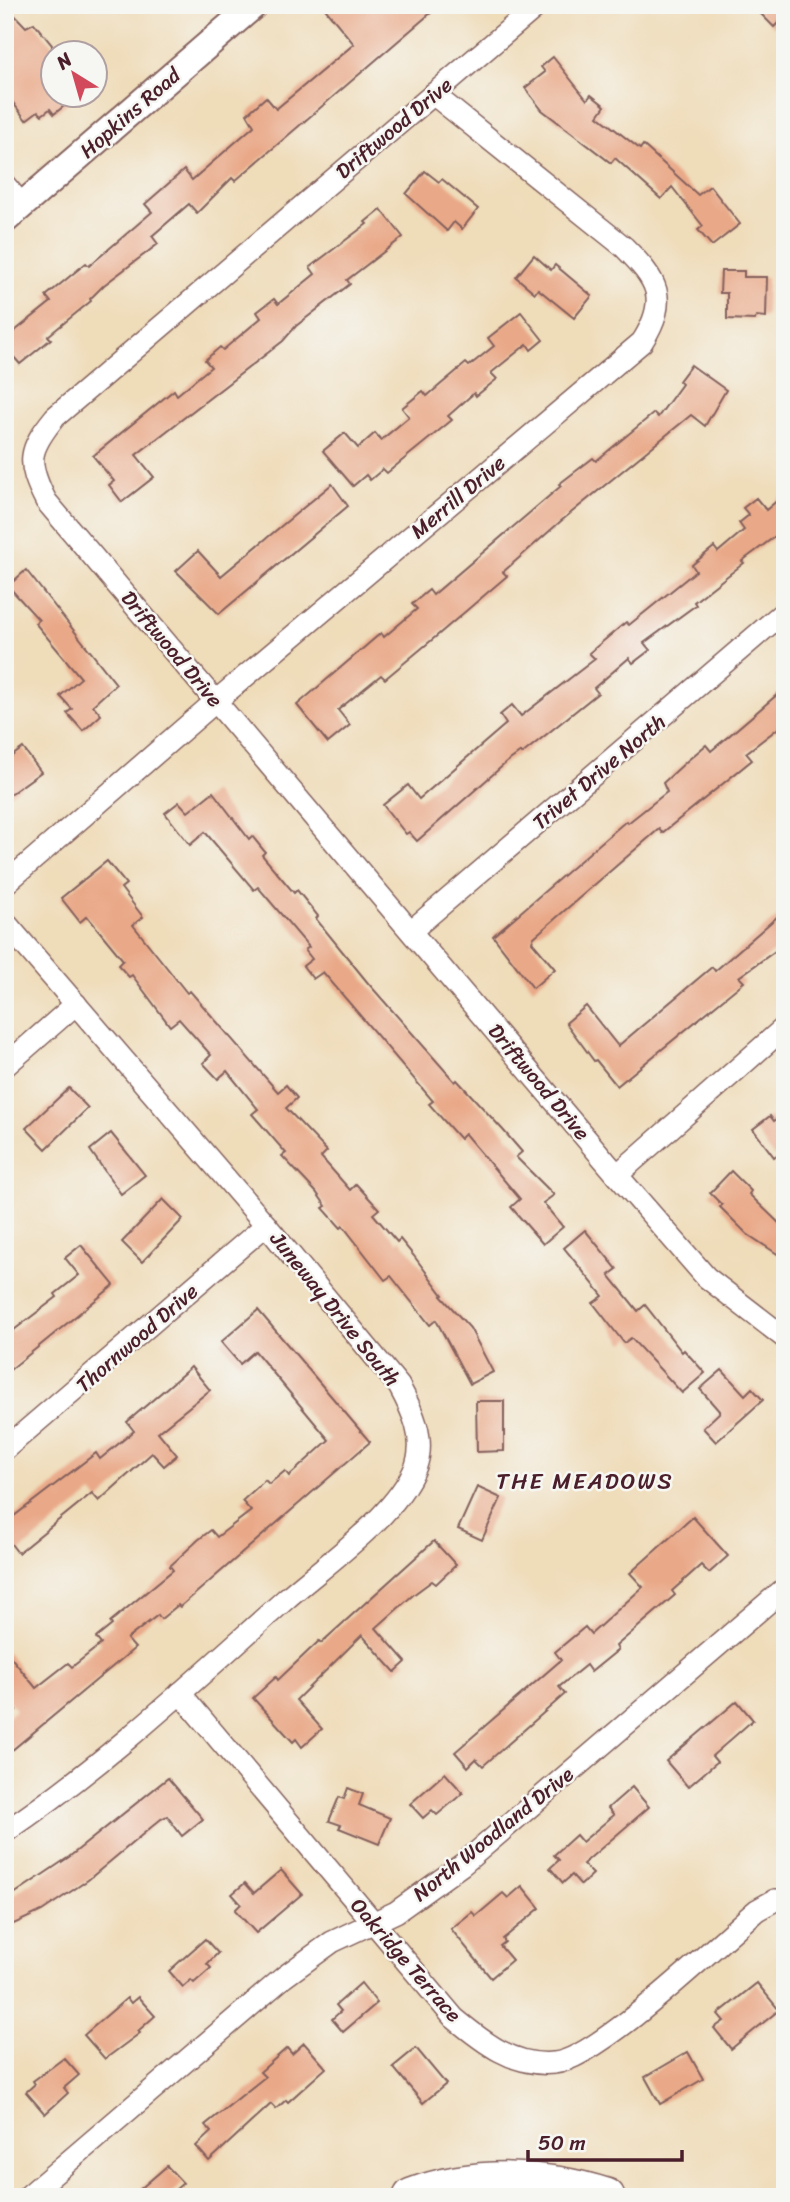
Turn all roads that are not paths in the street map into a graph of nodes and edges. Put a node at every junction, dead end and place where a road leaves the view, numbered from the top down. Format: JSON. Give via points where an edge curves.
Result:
{"nodes":[{"id":1,"x":254,"y":5,"type":"edge"},
{"id":2,"x":537,"y":5,"type":"edge"},
{"id":3,"x":433,"y":94,"type":"junction"},
{"id":4,"x":5,"y":185,"type":"edge"},
{"id":5,"x":14,"y":213,"type":"edge"},
{"id":6,"x":785,"y":611,"type":"edge"},
{"id":7,"x":216,"y":701,"type":"junction"},
{"id":8,"x":5,"y":884,"type":"edge"},
{"id":9,"x":5,"y":922,"type":"edge"},
{"id":10,"x":411,"y":931,"type":"junction"},
{"id":11,"x":76,"y":1004,"type":"junction"},
{"id":12,"x":785,"y":1027,"type":"edge"},
{"id":13,"x":5,"y":1066,"type":"edge"},
{"id":14,"x":617,"y":1175,"type":"junction"},
{"id":15,"x":266,"y":1225,"type":"junction"},
{"id":16,"x":785,"y":1338,"type":"edge"},
{"id":17,"x":5,"y":1449,"type":"edge"},
{"id":18,"x":785,"y":1588,"type":"edge"},
{"id":19,"x":180,"y":1693,"type":"junction"},
{"id":20,"x":5,"y":1832,"type":"edge"},
{"id":21,"x":785,"y":1901,"type":"edge"},
{"id":22,"x":373,"y":1922,"type":"junction"},
{"id":23,"x":27,"y":2197,"type":"edge"},
{"id":24,"x":412,"y":2197,"type":"edge"},
{"id":25,"x":606,"y":2197,"type":"edge"}],
"edges":[{"from":1,"to":5,"type":"street","name":"Hopkins Road"},
{"from":2,"to":3,"type":"street","name":"Driftwood Drive"},
{"from":3,"to":7,"type":"street","name":"Driftwood Drive","via":[[55,417],[31,452],[36,481],[46,501]]},
{"from":3,"to":7,"type":"street","name":"Merrill Drive","via":[[624,247],[650,274],[659,298],[656,321],[642,342]]},
{"from":4,"to":5,"type":"street"},
{"from":6,"to":10,"type":"street","name":"Trivet Drive North"},
{"from":7,"to":8,"type":"street","name":"Merrill Drive"},
{"from":7,"to":10,"type":"street","name":"Driftwood Drive"},
{"from":9,"to":11,"type":"street","name":"Juneway Drive South"},
{"from":10,"to":14,"type":"street","name":"Driftwood Drive"},
{"from":11,"to":13,"type":"street"},
{"from":11,"to":15,"type":"street","name":"Juneway Drive South"},
{"from":12,"to":14,"type":"street"},
{"from":14,"to":16,"type":"street","name":"Driftwood Drive","via":[[706,1277]]},
{"from":15,"to":17,"type":"street","name":"Thornwood Drive"},
{"from":15,"to":19,"type":"street","name":"Juneway Drive South","via":[[399,1385],[415,1416],[416,1465],[393,1502],[364,1531]]},
{"from":18,"to":22,"type":"street","name":"North Woodland Drive","via":[[463,1864],[396,1912]]},
{"from":19,"to":20,"type":"street","name":"Juneway Drive South"},
{"from":19,"to":22,"type":"street","name":"Oakridge Terrace"},
{"from":21,"to":22,"type":"street","name":"Oakridge Terrace","via":[[775,1900],[757,1910],[579,2057],[553,2064],[516,2059],[489,2046],[454,2018]]},
{"from":22,"to":23,"type":"street","name":"North Woodland Drive","via":[[332,1942],[284,1977]]},
{"from":24,"to":25,"type":"highway","via":[[474,2182],[525,2180]]}]}
